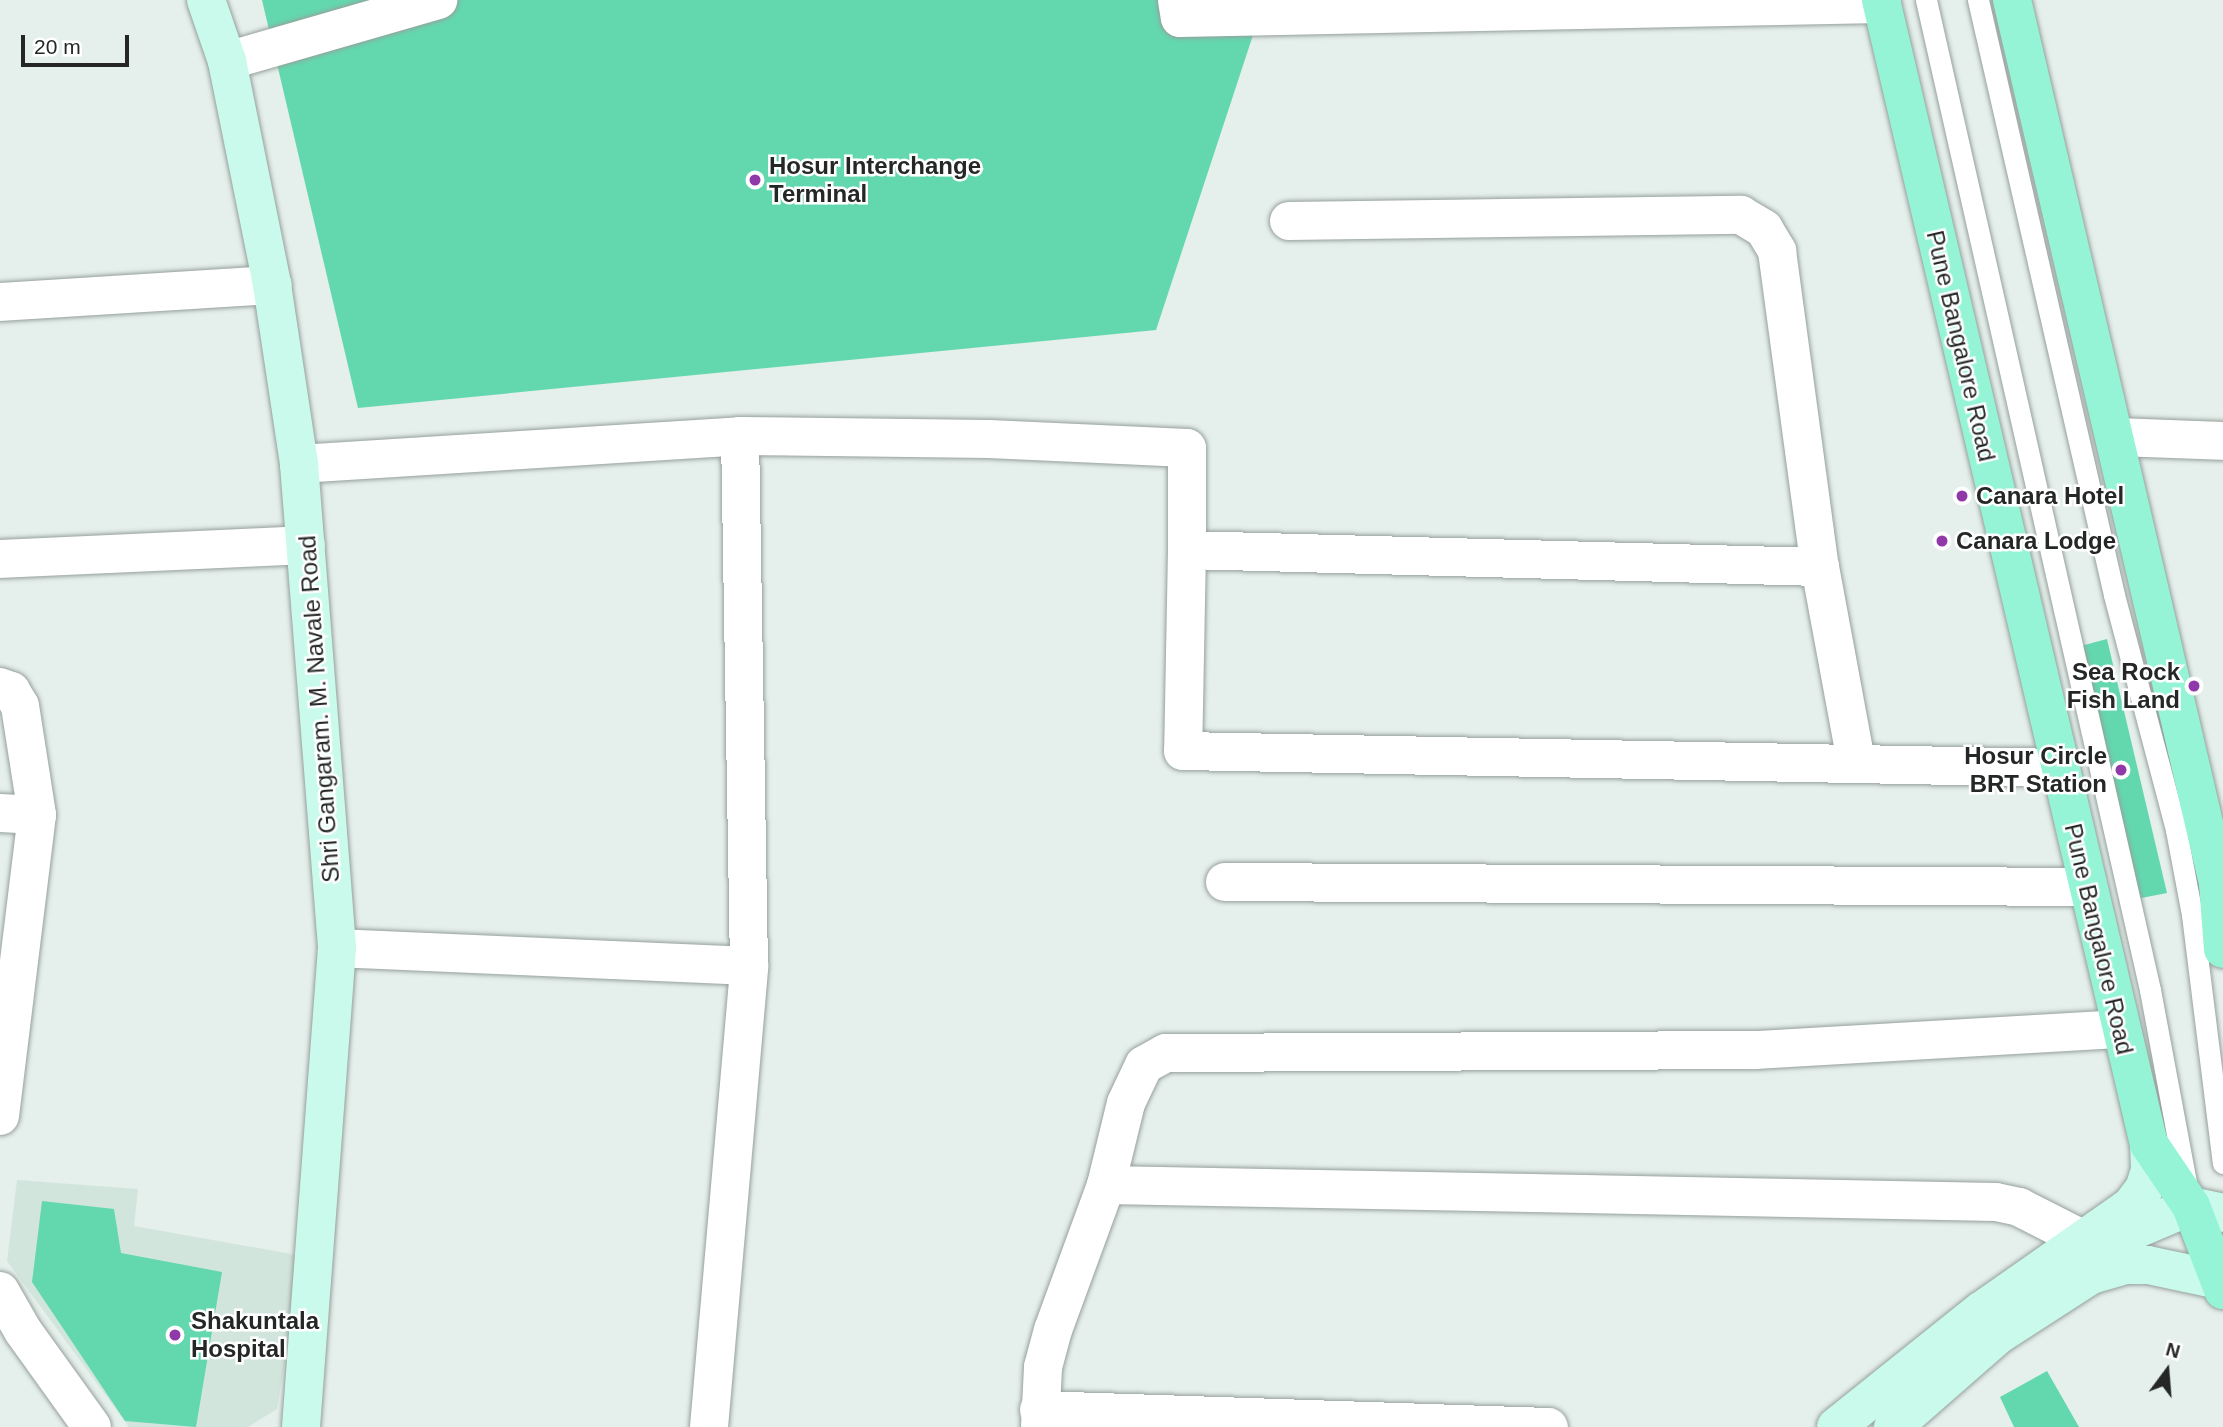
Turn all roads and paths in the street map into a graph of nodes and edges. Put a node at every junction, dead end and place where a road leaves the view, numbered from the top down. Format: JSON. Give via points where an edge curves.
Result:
{"nodes":[{"id":1,"x":206,"y":0,"type":"edge"},
{"id":2,"x":438,"y":0,"type":"edge"},
{"id":3,"x":1177,"y":0,"type":"edge"},
{"id":4,"x":1926,"y":0,"type":"edge"},
{"id":5,"x":1978,"y":0,"type":"edge"},
{"id":6,"x":2012,"y":0,"type":"edge"},
{"id":7,"x":1882,"y":2,"type":"edge"},
{"id":8,"x":227,"y":61,"type":"junction"},
{"id":9,"x":1289,"y":221,"type":"dead end"},
{"id":10,"x":272,"y":285,"type":"junction"},
{"id":11,"x":0,"y":302,"type":"edge"},
{"id":12,"x":740,"y":436,"type":"junction"},
{"id":13,"x":2116,"y":437,"type":"junction"},
{"id":14,"x":2223,"y":441,"type":"edge"},
{"id":15,"x":299,"y":464,"type":"junction"},
{"id":16,"x":306,"y":545,"type":"junction"},
{"id":17,"x":1187,"y":550,"type":"junction"},
{"id":18,"x":0,"y":559,"type":"edge"},
{"id":19,"x":1820,"y":566,"type":"junction"},
{"id":20,"x":0,"y":687,"type":"edge"},
{"id":21,"x":1856,"y":762,"type":"junction"},
{"id":22,"x":2058,"y":768,"type":"junction"},
{"id":23,"x":18,"y":814,"type":"edge"},
{"id":24,"x":1225,"y":882,"type":"dead end"},
{"id":25,"x":2220,"y":883,"type":"edge"},
{"id":26,"x":2086,"y":887,"type":"junction"},
{"id":27,"x":337,"y":948,"type":"junction"},
{"id":28,"x":2223,"y":949,"type":"edge"},
{"id":29,"x":749,"y":966,"type":"junction"},
{"id":30,"x":2120,"y":1029,"type":"junction"},
{"id":31,"x":0,"y":1116,"type":"edge"},
{"id":32,"x":2149,"y":1144,"type":"junction"},
{"id":33,"x":2223,"y":1163,"type":"edge"},
{"id":34,"x":1106,"y":1185,"type":"junction"},
{"id":35,"x":2207,"y":1210,"type":"edge"},
{"id":36,"x":2086,"y":1241,"type":"junction"},
{"id":37,"x":2057,"y":1278,"type":"junction"},
{"id":38,"x":2221,"y":1285,"type":"edge"},
{"id":39,"x":0,"y":1291,"type":"edge"},
{"id":40,"x":11,"y":1339,"type":"edge"},
{"id":41,"x":1040,"y":1418,"type":"edge"},
{"id":42,"x":1261,"y":1422,"type":"edge"},
{"id":43,"x":295,"y":1425,"type":"edge"},
{"id":44,"x":92,"y":1427,"type":"edge"},
{"id":45,"x":709,"y":1427,"type":"edge"},
{"id":46,"x":1549,"y":1427,"type":"edge"},
{"id":47,"x":1836,"y":1427,"type":"edge"},
{"id":48,"x":1893,"y":1427,"type":"edge"}],
"edges":[{"from":1,"to":8,"type":"main road","name":"Shri Gangaram. M. Navale Road"},
{"from":2,"to":8,"type":"street"},
{"from":3,"to":7,"type":"street","via":[[1180,18]]},
{"from":4,"to":35,"type":"lane","via":[[2150,990]]},
{"from":5,"to":33,"type":"lane","via":[[2114,595],[2176,830],[2192,915]]},
{"from":6,"to":13,"type":"main road"},
{"from":7,"to":22,"type":"main road","name":"Pune Bangalore Road"},
{"from":8,"to":10,"type":"main road","name":"Shri Gangaram. M. Navale Road"},
{"from":9,"to":19,"type":"street","via":[[1741,215],[1764,229],[1777,251]]},
{"from":10,"to":11,"type":"street"},
{"from":10,"to":15,"type":"main road","name":"Shri Gangaram. M. Navale Road"},
{"from":12,"to":15,"type":"street"},
{"from":12,"to":17,"type":"street","via":[[989,439],[1187,448]]},
{"from":12,"to":29,"type":"street"},
{"from":13,"to":14,"type":"street"},
{"from":13,"to":25,"type":"main road"},
{"from":15,"to":16,"type":"main road","name":"Shri Gangaram. M. Navale Road"},
{"from":16,"to":18,"type":"street"},
{"from":16,"to":27,"type":"main road","name":"Shri Gangaram. M. Navale Road"},
{"from":17,"to":19,"type":"street"},
{"from":17,"to":21,"type":"street","via":[[1183,751]]},
{"from":19,"to":21,"type":"street"},
{"from":20,"to":23,"type":"street","via":[[11,691],[20,706]]},
{"from":21,"to":22,"type":"street"},
{"from":22,"to":26,"type":"main road","name":"Pune Bangalore Road"},
{"from":23,"to":31,"type":"street"},
{"from":24,"to":26,"type":"street"},
{"from":25,"to":28,"type":"main road"},
{"from":26,"to":30,"type":"main road","name":"Pune Bangalore Road"},
{"from":27,"to":29,"type":"street"},
{"from":27,"to":43,"type":"main road","name":"Shri Gangaram. M. Navale Road","via":[[313,1314]]},
{"from":29,"to":45,"type":"street"},
{"from":30,"to":32,"type":"main road","name":"Pune Bangalore Road"},
{"from":30,"to":34,"type":"street","via":[[1756,1050],[1166,1053],[1144,1065],[1134,1083]]},
{"from":32,"to":35,"type":"main road","name":"Pune Bangalore Road"},
{"from":32,"to":36,"type":"main road","via":[[2150,1170],[2144,1189],[2131,1206]]},
{"from":34,"to":36,"type":"street","via":[[1996,1202],[2020,1207]]},
{"from":34,"to":41,"type":"street","via":[[1053,1330]]},
{"from":35,"to":37,"type":"main road"},
{"from":35,"to":38,"type":"main road","name":"Pune Bangalore Road"},
{"from":36,"to":37,"type":"main road"},
{"from":37,"to":38,"type":"main road","via":[[2148,1265]]},
{"from":37,"to":47,"type":"main road","via":[[1980,1311]]},
{"from":37,"to":48,"type":"main road"},
{"from":39,"to":40,"type":"street"},
{"from":40,"to":44,"type":"street"},
{"from":41,"to":42,"type":"street"},
{"from":42,"to":46,"type":"street"}]}
